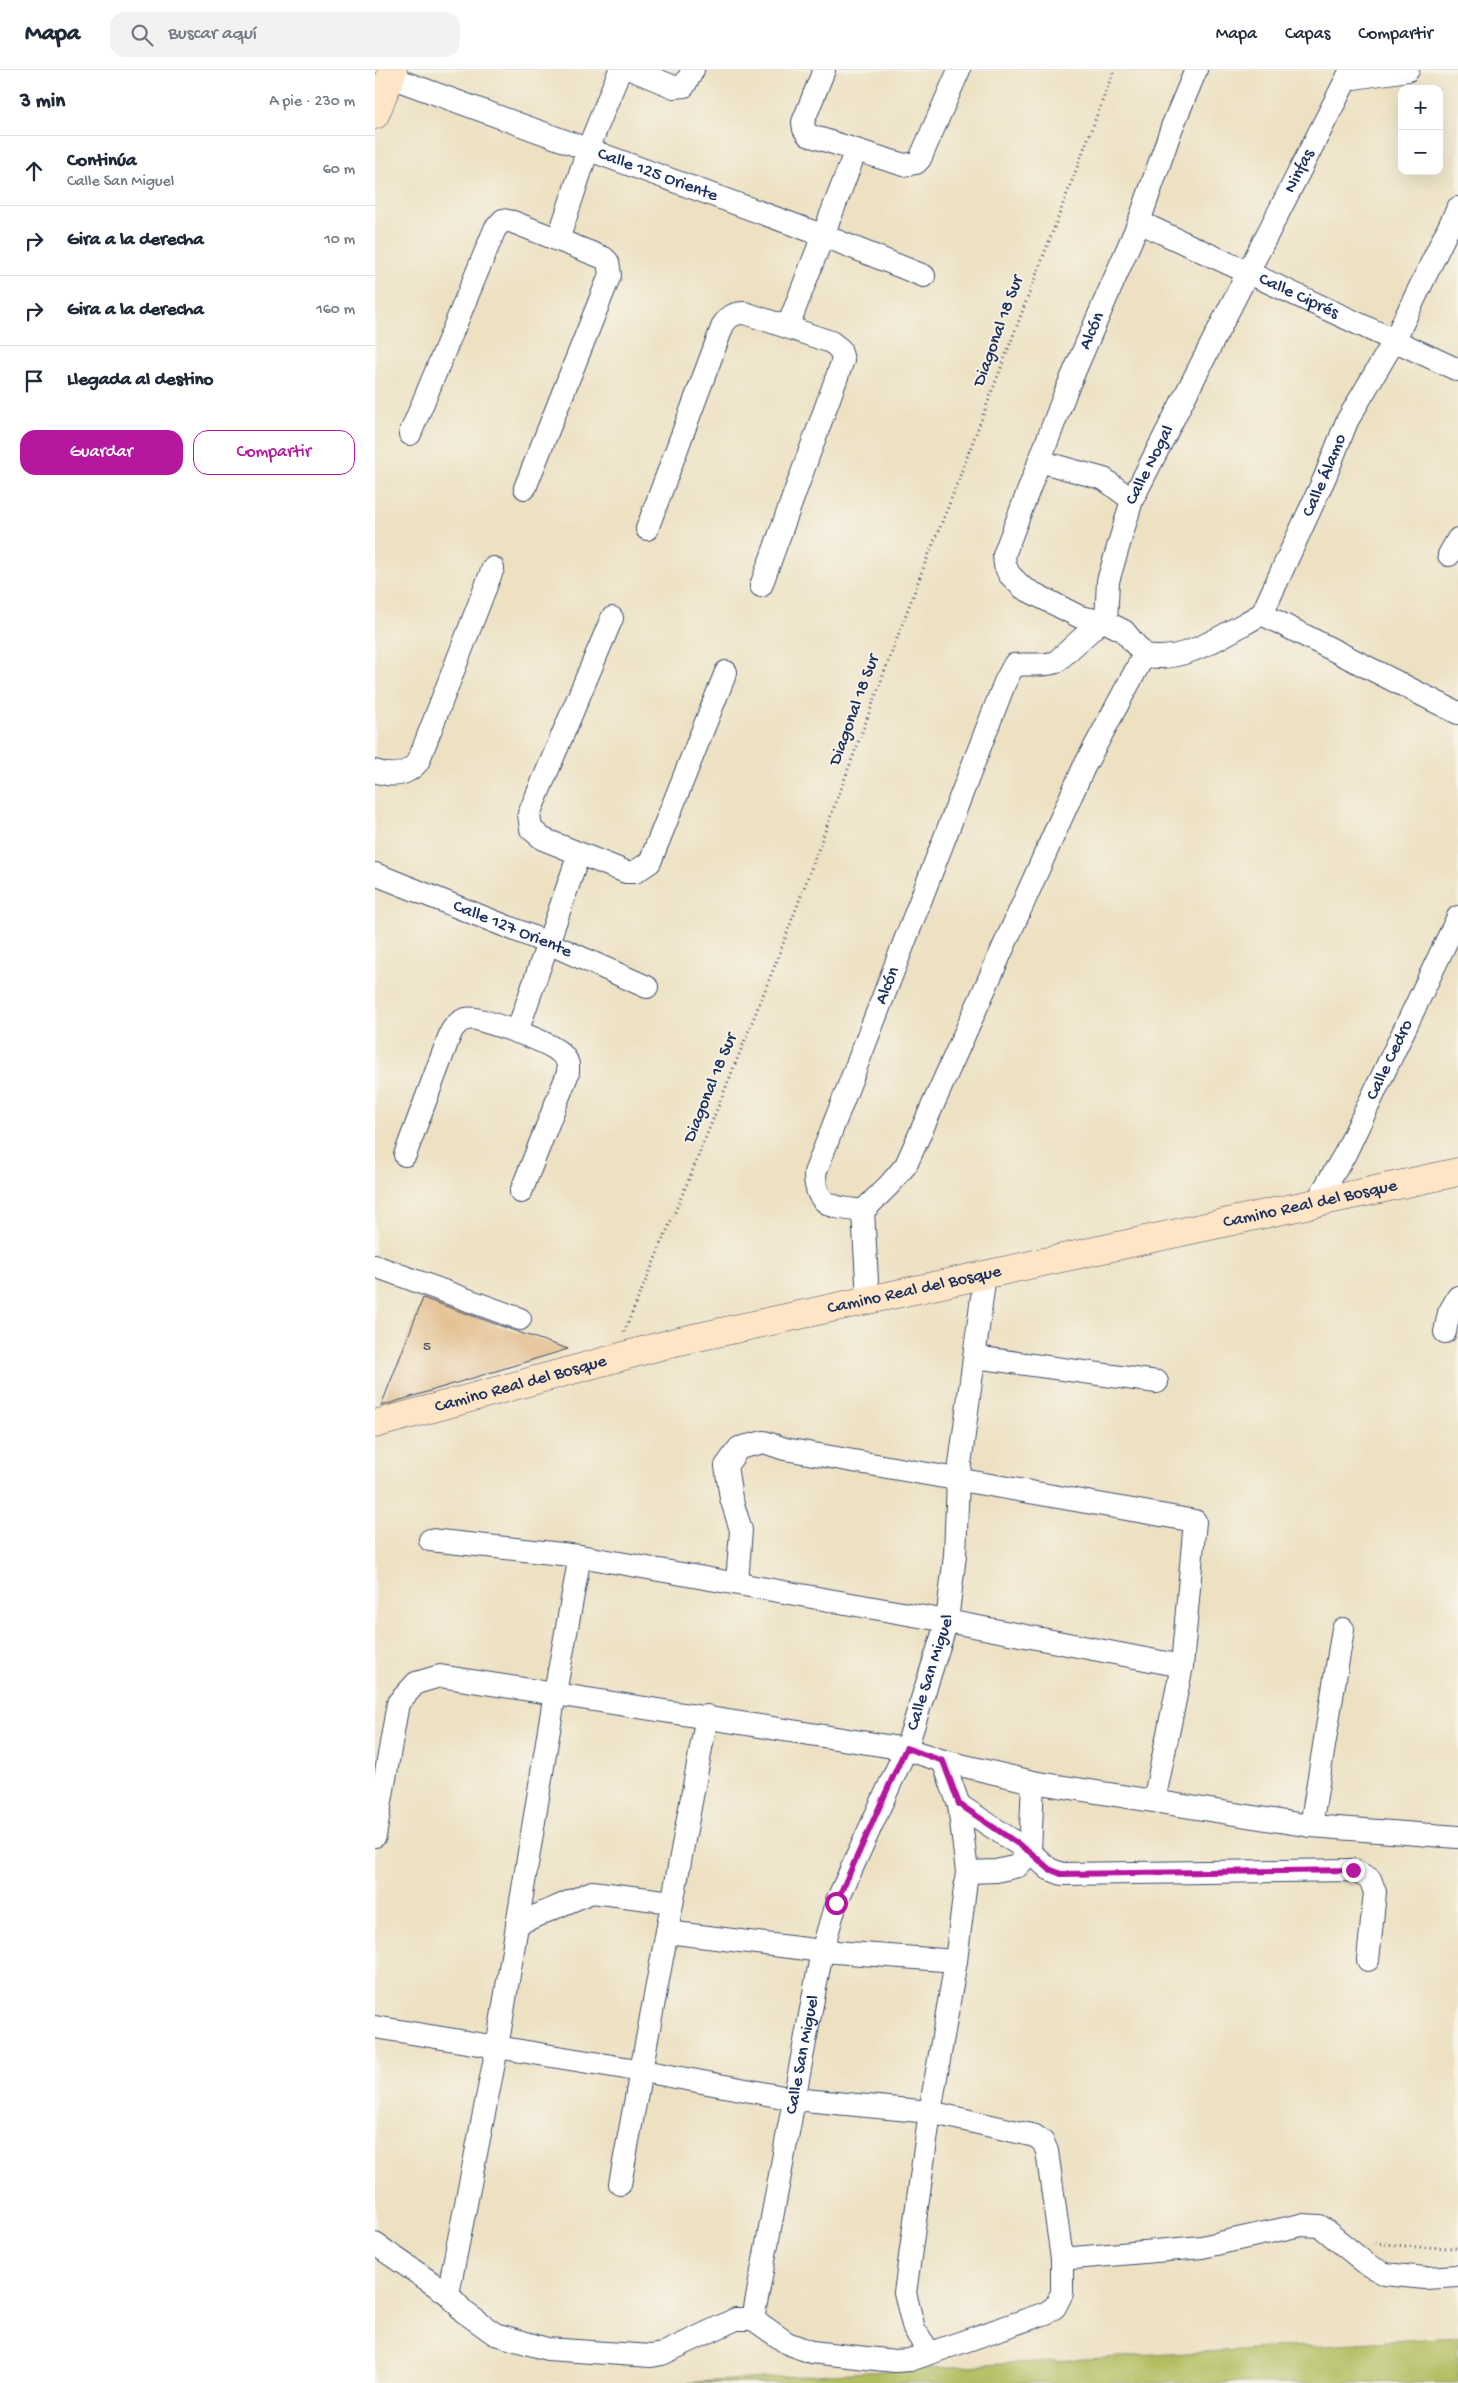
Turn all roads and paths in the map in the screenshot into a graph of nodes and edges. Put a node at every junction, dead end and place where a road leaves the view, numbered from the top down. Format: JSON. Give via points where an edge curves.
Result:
{"nodes":[{"id":1,"x":620,"y":70,"type":"edge"},
{"id":2,"x":633,"y":70,"type":"edge"},
{"id":3,"x":693,"y":70,"type":"edge"},
{"id":4,"x":824,"y":70,"type":"edge"},
{"id":5,"x":959,"y":70,"type":"edge"},
{"id":6,"x":1114,"y":70,"type":"edge"},
{"id":7,"x":1196,"y":70,"type":"edge"},
{"id":8,"x":1408,"y":70,"type":"edge"},
{"id":9,"x":391,"y":73,"type":"edge"},
{"id":10,"x":1349,"y":74,"type":"edge"},
{"id":11,"x":375,"y":115,"type":"edge"},
{"id":12,"x":589,"y":150,"type":"junction"},
{"id":13,"x":856,"y":150,"type":"junction"},
{"id":14,"x":1458,"y":208,"type":"edge"},
{"id":15,"x":1139,"y":222,"type":"junction"},
{"id":16,"x":822,"y":235,"type":"junction"},
{"id":17,"x":558,"y":240,"type":"junction"},
{"id":18,"x":1249,"y":272,"type":"junction"},
{"id":19,"x":924,"y":276,"type":"dead end"},
{"id":20,"x":788,"y":326,"type":"junction"},
{"id":21,"x":1394,"y":341,"type":"junction"},
{"id":22,"x":1458,"y":370,"type":"edge"},
{"id":23,"x":410,"y":434,"type":"dead end"},
{"id":24,"x":1039,"y":461,"type":"junction"},
{"id":25,"x":525,"y":488,"type":"dead end"},
{"id":26,"x":1131,"y":500,"type":"junction"},
{"id":27,"x":647,"y":530,"type":"dead end"},
{"id":28,"x":493,"y":568,"type":"dead end"},
{"id":29,"x":761,"y":586,"type":"dead end"},
{"id":30,"x":1262,"y":614,"type":"junction"},
{"id":31,"x":612,"y":618,"type":"dead end"},
{"id":32,"x":1104,"y":622,"type":"junction"},
{"id":33,"x":1144,"y":654,"type":"junction"},
{"id":34,"x":726,"y":672,"type":"dead end"},
{"id":35,"x":1458,"y":713,"type":"edge"},
{"id":36,"x":375,"y":771,"type":"edge"},
{"id":37,"x":579,"y":854,"type":"junction"},
{"id":38,"x":375,"y":874,"type":"edge"},
{"id":39,"x":1458,"y":917,"type":"edge"},
{"id":40,"x":548,"y":943,"type":"junction"},
{"id":41,"x":647,"y":987,"type":"dead end"},
{"id":42,"x":517,"y":1032,"type":"junction"},
{"id":43,"x":405,"y":1155,"type":"dead end"},
{"id":44,"x":1458,"y":1172,"type":"edge"},
{"id":45,"x":521,"y":1192,"type":"dead end"},
{"id":46,"x":1317,"y":1201,"type":"junction"},
{"id":47,"x":863,"y":1211,"type":"junction"},
{"id":48,"x":375,"y":1266,"type":"edge"},
{"id":49,"x":985,"y":1274,"type":"junction"},
{"id":50,"x":1458,"y":1297,"type":"edge"},
{"id":51,"x":868,"y":1299,"type":"junction"},
{"id":52,"x":520,"y":1319,"type":"dead end"},
{"id":53,"x":1445,"y":1332,"type":"dead end"},
{"id":54,"x":620,"y":1357,"type":"junction"},
{"id":55,"x":975,"y":1357,"type":"junction"},
{"id":56,"x":1157,"y":1382,"type":"dead end"},
{"id":57,"x":375,"y":1424,"type":"edge"},
{"id":58,"x":958,"y":1480,"type":"junction"},
{"id":59,"x":430,"y":1540,"type":"dead end"},
{"id":60,"x":580,"y":1556,"type":"junction"},
{"id":61,"x":737,"y":1584,"type":"junction"},
{"id":62,"x":947,"y":1621,"type":"junction"},
{"id":63,"x":1343,"y":1629,"type":"dead end"},
{"id":64,"x":1182,"y":1666,"type":"junction"},
{"id":65,"x":555,"y":1693,"type":"junction"},
{"id":66,"x":707,"y":1716,"type":"junction"},
{"id":67,"x":906,"y":1748,"type":"junction"},
{"id":68,"x":943,"y":1761,"type":"junction"},
{"id":69,"x":1033,"y":1782,"type":"junction"},
{"id":70,"x":1153,"y":1801,"type":"junction"},
{"id":71,"x":959,"y":1804,"type":"junction"},
{"id":72,"x":1311,"y":1826,"type":"junction"},
{"id":73,"x":375,"y":1836,"type":"edge"},
{"id":74,"x":1458,"y":1837,"type":"edge"},
{"id":75,"x":1030,"y":1852,"type":"junction"},
{"id":76,"x":967,"y":1872,"type":"junction"},
{"id":77,"x":672,"y":1902,"type":"junction"},
{"id":78,"x":517,"y":1924,"type":"junction"},
{"id":79,"x":667,"y":1932,"type":"junction"},
{"id":80,"x":822,"y":1951,"type":"junction"},
{"id":81,"x":1368,"y":1960,"type":"dead end"},
{"id":82,"x":956,"y":1961,"type":"junction"},
{"id":83,"x":375,"y":2026,"type":"edge"},
{"id":84,"x":497,"y":2048,"type":"junction"},
{"id":85,"x":643,"y":2071,"type":"junction"},
{"id":86,"x":795,"y":2099,"type":"junction"},
{"id":87,"x":930,"y":2112,"type":"junction"},
{"id":88,"x":620,"y":2184,"type":"dead end"},
{"id":89,"x":1339,"y":2240,"type":"junction"},
{"id":90,"x":375,"y":2244,"type":"edge"},
{"id":91,"x":1458,"y":2248,"type":"edge"},
{"id":92,"x":1061,"y":2259,"type":"junction"},
{"id":93,"x":1458,"y":2276,"type":"edge"},
{"id":94,"x":448,"y":2294,"type":"junction"},
{"id":95,"x":753,"y":2319,"type":"junction"},
{"id":96,"x":929,"y":2352,"type":"junction"}],
"edges":[{"from":1,"to":12,"type":"street"},
{"from":2,"to":3,"type":"street","via":[[674,87],[685,86]]},
{"from":4,"to":13,"type":"street","via":[[803,122],[804,129],[813,138]]},
{"from":5,"to":13,"type":"street","via":[[916,163],[903,165]]},
{"from":6,"to":54,"type":"path","name":"Diagonal 18 Sur","via":[[920,574],[777,960],[624,1331]]},
{"from":7,"to":15,"type":"street","name":"Alcón"},
{"from":8,"to":10,"type":"street"},
{"from":9,"to":11,"type":"street"},
{"from":9,"to":12,"type":"street","name":"Calle 125 Oriente"},
{"from":10,"to":18,"type":"street","name":"Ninfas"},
{"from":12,"to":16,"type":"street","name":"Calle 125 Oriente"},
{"from":12,"to":17,"type":"street"},
{"from":13,"to":16,"type":"street"},
{"from":14,"to":21,"type":"street","name":"Calle Álamo"},
{"from":15,"to":18,"type":"street","name":"Calle Ciprés"},
{"from":15,"to":24,"type":"street","name":"Alcón"},
{"from":16,"to":19,"type":"street","name":"Calle 125 Oriente"},
{"from":16,"to":20,"type":"street"},
{"from":17,"to":23,"type":"street","via":[[509,220],[503,220],[495,229]]},
{"from":17,"to":25,"type":"street","via":[[604,258],[608,262],[610,276]]},
{"from":18,"to":21,"type":"street","name":"Calle Ciprés"},
{"from":18,"to":26,"type":"street","name":"Calle Nogal"},
{"from":20,"to":27,"type":"street","via":[[745,313],[736,313],[723,325]]},
{"from":20,"to":29,"type":"street","via":[[837,345],[843,360]]},
{"from":21,"to":22,"type":"street","name":"Calle Ciprés"},
{"from":21,"to":30,"type":"street","name":"Calle Álamo","via":[[1347,421]]},
{"from":24,"to":26,"type":"street","via":[[1104,479]]},
{"from":24,"to":32,"type":"street","name":"Alcón","via":[[1004,554],[1005,565],[1023,588],[1080,617]]},
{"from":26,"to":32,"type":"street","name":"Calle Nogal","via":[[1108,581]]},
{"from":28,"to":36,"type":"street","via":[[418,762],[411,770],[398,775]]},
{"from":30,"to":33,"type":"street","via":[[1192,650],[1157,658]]},
{"from":30,"to":35,"type":"street"},
{"from":31,"to":37,"type":"street","via":[[529,814],[531,829],[536,834]]},
{"from":32,"to":33,"type":"street","via":[[1124,631]]},
{"from":32,"to":47,"type":"street","name":"Alcón","via":[[1056,662],[1014,665],[1005,682],[815,1173],[815,1187],[821,1199],[831,1207]]},
{"from":33,"to":47,"type":"street","via":[[1084,767],[906,1165]]},
{"from":34,"to":37,"type":"street","via":[[650,862],[635,872],[626,872]]},
{"from":37,"to":40,"type":"street"},
{"from":38,"to":40,"type":"street","name":"Calle 127 Oriente"},
{"from":39,"to":46,"type":"street","name":"Calle Cedro","via":[[1345,1154]]},
{"from":40,"to":41,"type":"street","name":"Calle 127 Oriente"},
{"from":40,"to":42,"type":"street"},
{"from":42,"to":43,"type":"street","via":[[471,1017],[455,1025]]},
{"from":42,"to":45,"type":"street","via":[[554,1048],[569,1065]]},
{"from":44,"to":46,"type":"street","name":"Camino Real del Bosque"},
{"from":46,"to":49,"type":"street","name":"Camino Real del Bosque"},
{"from":47,"to":51,"type":"street"},
{"from":48,"to":52,"type":"street"},
{"from":49,"to":51,"type":"street","name":"Camino Real del Bosque"},
{"from":49,"to":55,"type":"street","name":"Calle San Miguel"},
{"from":50,"to":53,"type":"street","via":[[1449,1313]]},
{"from":51,"to":54,"type":"street","name":"Camino Real del Bosque"},
{"from":54,"to":57,"type":"street","name":"Camino Real del Bosque"},
{"from":55,"to":56,"type":"street"},
{"from":55,"to":58,"type":"street","name":"Calle San Miguel"},
{"from":58,"to":61,"type":"street","via":[[785,1449],[764,1442],[739,1448],[726,1466],[741,1530]]},
{"from":58,"to":62,"type":"street","name":"Calle San Miguel","via":[[955,1555]]},
{"from":58,"to":64,"type":"street","via":[[1195,1521]]},
{"from":59,"to":60,"type":"street"},
{"from":60,"to":61,"type":"street"},
{"from":60,"to":65,"type":"street"},
{"from":61,"to":62,"type":"street"},
{"from":62,"to":64,"type":"street"},
{"from":62,"to":67,"type":"street","name":"Calle San Miguel"},
{"from":63,"to":72,"type":"street"},
{"from":64,"to":70,"type":"street"},
{"from":65,"to":66,"type":"street"},
{"from":65,"to":73,"type":"street","via":[[440,1676],[416,1683],[398,1703]]},
{"from":65,"to":78,"type":"street"},
{"from":66,"to":67,"type":"street"},
{"from":66,"to":77,"type":"street"},
{"from":67,"to":68,"type":"street"},
{"from":67,"to":80,"type":"street","name":"Calle San Miguel","via":[[836,1903]]},
{"from":68,"to":69,"type":"street"},
{"from":68,"to":71,"type":"street"},
{"from":69,"to":70,"type":"street"},
{"from":69,"to":75,"type":"street"},
{"from":70,"to":72,"type":"street"},
{"from":71,"to":75,"type":"street"},
{"from":71,"to":76,"type":"street"},
{"from":72,"to":74,"type":"street"},
{"from":75,"to":76,"type":"street","via":[[1018,1866],[997,1871]]},
{"from":75,"to":81,"type":"street","via":[[1049,1869],[1061,1874],[1353,1870],[1370,1880],[1375,1892]]},
{"from":76,"to":82,"type":"street"},
{"from":77,"to":78,"type":"street","via":[[593,1892]]},
{"from":77,"to":79,"type":"street"},
{"from":78,"to":84,"type":"street"},
{"from":79,"to":80,"type":"street"},
{"from":79,"to":85,"type":"street"},
{"from":80,"to":82,"type":"street"},
{"from":80,"to":86,"type":"street","name":"Calle San Miguel"},
{"from":82,"to":87,"type":"street"},
{"from":83,"to":84,"type":"street"},
{"from":84,"to":85,"type":"street"},
{"from":84,"to":94,"type":"street"},
{"from":85,"to":86,"type":"street"},
{"from":85,"to":88,"type":"street"},
{"from":86,"to":87,"type":"street"},
{"from":86,"to":95,"type":"street","name":"Calle San Miguel"},
{"from":87,"to":92,"type":"street","via":[[1026,2132],[1043,2142],[1047,2151]]},
{"from":87,"to":96,"type":"street","via":[[905,2293],[914,2329]]},
{"from":89,"to":91,"type":"path"},
{"from":89,"to":92,"type":"street","via":[[1320,2226],[1301,2225],[1203,2247]]},
{"from":89,"to":93,"type":"street","via":[[1368,2265],[1385,2274],[1418,2278]]},
{"from":90,"to":94,"type":"street"},
{"from":92,"to":96,"type":"street","via":[[1061,2299],[1055,2307],[1046,2313]]},
{"from":94,"to":95,"type":"street","via":[[464,2312],[495,2334],[547,2349],[651,2356],[663,2354],[736,2319]]},
{"from":95,"to":96,"type":"street","via":[[787,2343],[811,2352],[895,2361],[910,2360]]}]}
